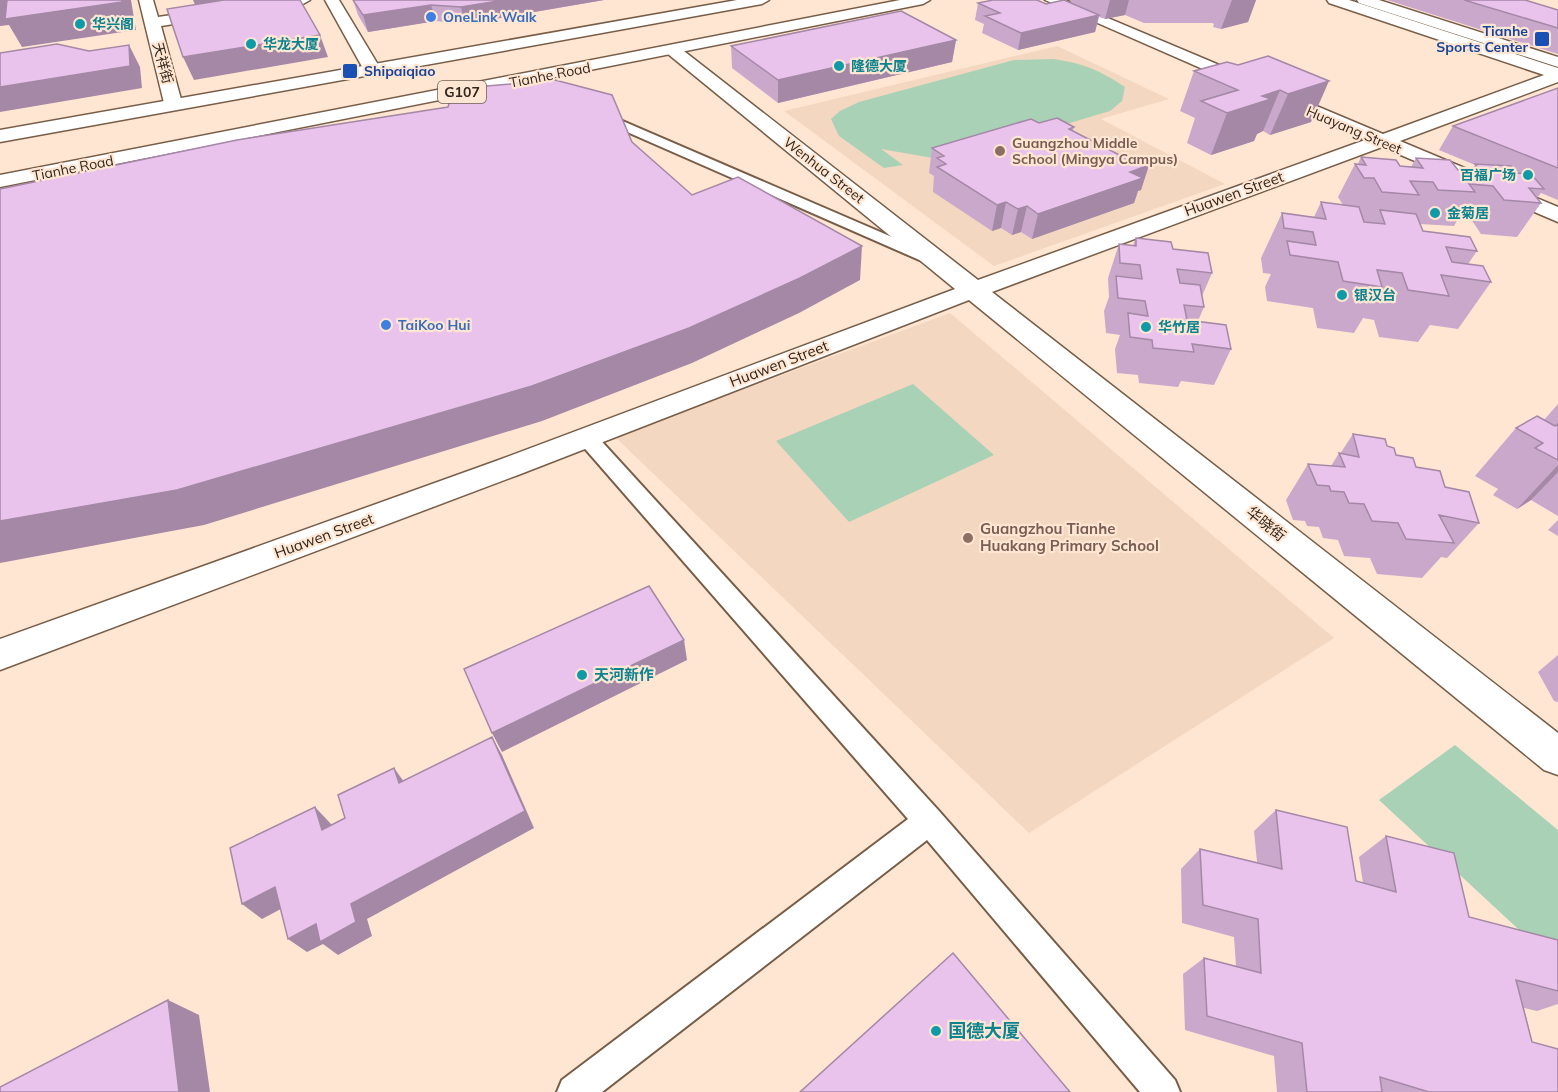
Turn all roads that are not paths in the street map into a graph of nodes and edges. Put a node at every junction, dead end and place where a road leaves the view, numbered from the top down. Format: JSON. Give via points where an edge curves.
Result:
{"nodes":[{"id":1,"x":146,"y":0,"type":"edge"},
{"id":2,"x":303,"y":0,"type":"edge"},
{"id":3,"x":332,"y":0,"type":"edge"},
{"id":4,"x":762,"y":0,"type":"edge"},
{"id":5,"x":923,"y":0,"type":"edge"},
{"id":6,"x":1052,"y":0,"type":"edge"},
{"id":7,"x":1334,"y":0,"type":"edge"},
{"id":8,"x":1364,"y":0,"type":"edge"},
{"id":9,"x":1385,"y":0,"type":"edge"},
{"id":10,"x":152,"y":23,"type":"junction"},
{"id":11,"x":674,"y":51,"type":"junction"},
{"id":12,"x":1558,"y":55,"type":"edge"},
{"id":13,"x":1558,"y":62,"type":"edge"},
{"id":14,"x":371,"y":68,"type":"junction"},
{"id":15,"x":1558,"y":75,"type":"edge"},
{"id":16,"x":173,"y":104,"type":"junction"},
{"id":17,"x":586,"y":116,"type":"edge"},
{"id":18,"x":0,"y":136,"type":"edge"},
{"id":19,"x":1379,"y":141,"type":"junction"},
{"id":20,"x":0,"y":181,"type":"edge"},
{"id":21,"x":1558,"y":215,"type":"edge"},
{"id":22,"x":943,"y":264,"type":"junction"},
{"id":23,"x":974,"y":290,"type":"junction"},
{"id":24,"x":587,"y":438,"type":"junction"},
{"id":25,"x":0,"y":655,"type":"edge"},
{"id":26,"x":1558,"y":758,"type":"edge"},
{"id":27,"x":929,"y":821,"type":"junction"},
{"id":28,"x":574,"y":1092,"type":"edge"},
{"id":29,"x":1163,"y":1092,"type":"edge"}],
"edges":[{"from":1,"to":10,"type":"main road","name":"天祥街"},
{"from":2,"to":10,"type":"main road"},
{"from":3,"to":14,"type":"main road"},
{"from":4,"to":14,"type":"main road"},
{"from":5,"to":11,"type":"main road","name":"Tianhe Road","number":"G107"},
{"from":6,"to":19,"type":"main road","name":"Huayang Street"},
{"from":7,"to":15,"type":"main road"},
{"from":8,"to":13,"type":"main road"},
{"from":9,"to":12,"type":"main road"},
{"from":10,"to":16,"type":"main road","name":"天祥街"},
{"from":11,"to":20,"type":"main road","name":"Tianhe Road","number":"G107"},
{"from":11,"to":22,"type":"main road","name":"Wenhua Street"},
{"from":14,"to":16,"type":"main road"},
{"from":15,"to":19,"type":"main road","name":"Huawen Street"},
{"from":16,"to":18,"type":"main road"},
{"from":17,"to":22,"type":"lane","via":[[598,114]]},
{"from":19,"to":21,"type":"main road","name":"Huayang Street"},
{"from":19,"to":23,"type":"main road","name":"Huawen Street"},
{"from":22,"to":23,"type":"main road","name":"Wenhua Street"},
{"from":23,"to":24,"type":"main road","name":"Huawen Street"},
{"from":23,"to":26,"type":"main road","name":"华晓街"},
{"from":24,"to":25,"type":"main road","name":"Huawen Street"},
{"from":24,"to":27,"type":"lane"},
{"from":27,"to":28,"type":"lane"},
{"from":27,"to":29,"type":"lane"}]}
